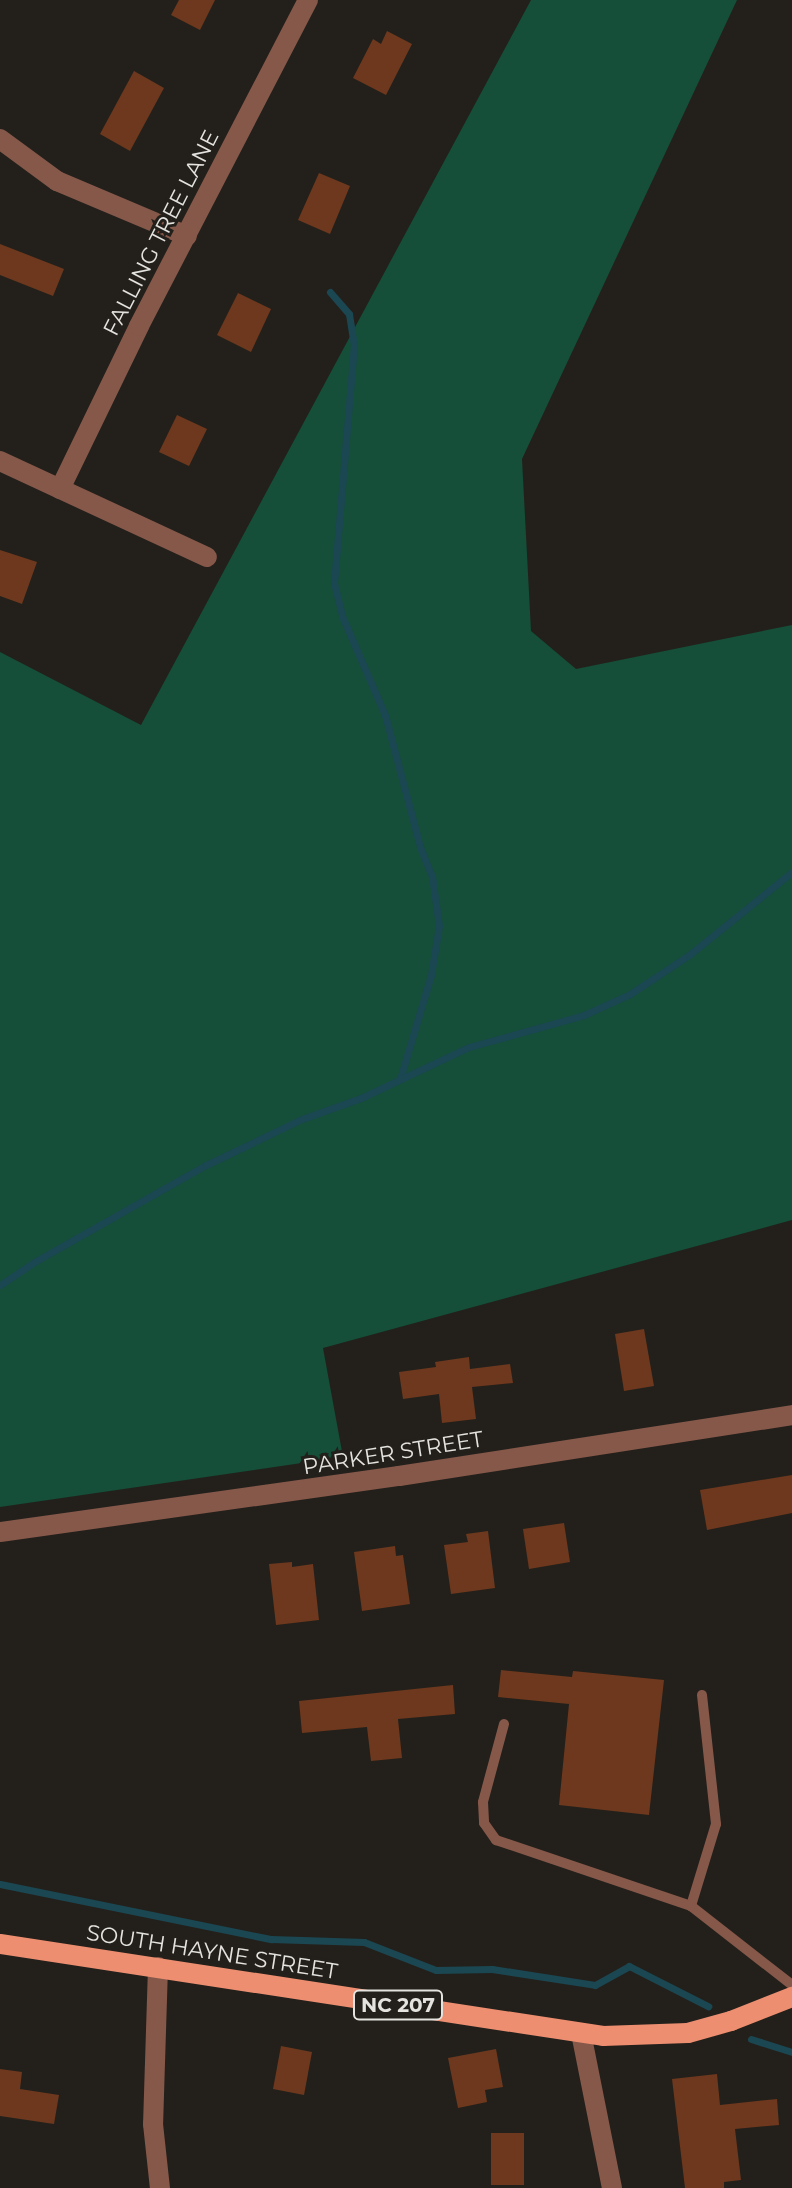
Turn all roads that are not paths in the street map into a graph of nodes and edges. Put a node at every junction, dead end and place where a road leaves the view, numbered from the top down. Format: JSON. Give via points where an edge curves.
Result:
{"nodes":[{"id":1,"x":308,"y":0,"type":"edge"},
{"id":2,"x":0,"y":139,"type":"edge"},
{"id":3,"x":187,"y":236,"type":"junction"},
{"id":4,"x":0,"y":461,"type":"edge"},
{"id":5,"x":60,"y":489,"type":"junction"},
{"id":6,"x":207,"y":557,"type":"dead end"},
{"id":7,"x":792,"y":1415,"type":"edge"},
{"id":8,"x":0,"y":1532,"type":"edge"},
{"id":9,"x":702,"y":1695,"type":"dead end"},
{"id":10,"x":504,"y":1724,"type":"dead end"},
{"id":11,"x":691,"y":1906,"type":"junction"},
{"id":12,"x":0,"y":1944,"type":"edge"},
{"id":13,"x":158,"y":1967,"type":"junction"},
{"id":14,"x":792,"y":1985,"type":"edge"},
{"id":15,"x":792,"y":1997,"type":"edge"},
{"id":16,"x":581,"y":2033,"type":"junction"},
{"id":17,"x":160,"y":2188,"type":"edge"},
{"id":18,"x":612,"y":2188,"type":"edge"}],
"edges":[{"from":1,"to":3,"type":"street","name":"FALLING TREE LANE"},
{"from":2,"to":3,"type":"street","via":[[57,181]]},
{"from":3,"to":5,"type":"street","name":"FALLING TREE LANE"},
{"from":4,"to":5,"type":"street"},
{"from":5,"to":6,"type":"street"},
{"from":7,"to":8,"type":"street","name":"PARKER STREET"},
{"from":9,"to":11,"type":"lane","via":[[716,1824]]},
{"from":10,"to":11,"type":"lane","via":[[483,1802],[484,1823],[496,1840]]},
{"from":11,"to":14,"type":"lane"},
{"from":12,"to":13,"type":"main road","name":"SOUTH HAYNE STREET","number":"NC 207"},
{"from":13,"to":16,"type":"main road","name":"SOUTH HAYNE STREET","number":"NC 207"},
{"from":13,"to":17,"type":"street","via":[[153,2124]]},
{"from":15,"to":16,"type":"main road","name":"SOUTH HAYNE STREET","number":"NC 207","via":[[688,2033]]},
{"from":16,"to":18,"type":"street"}]}
